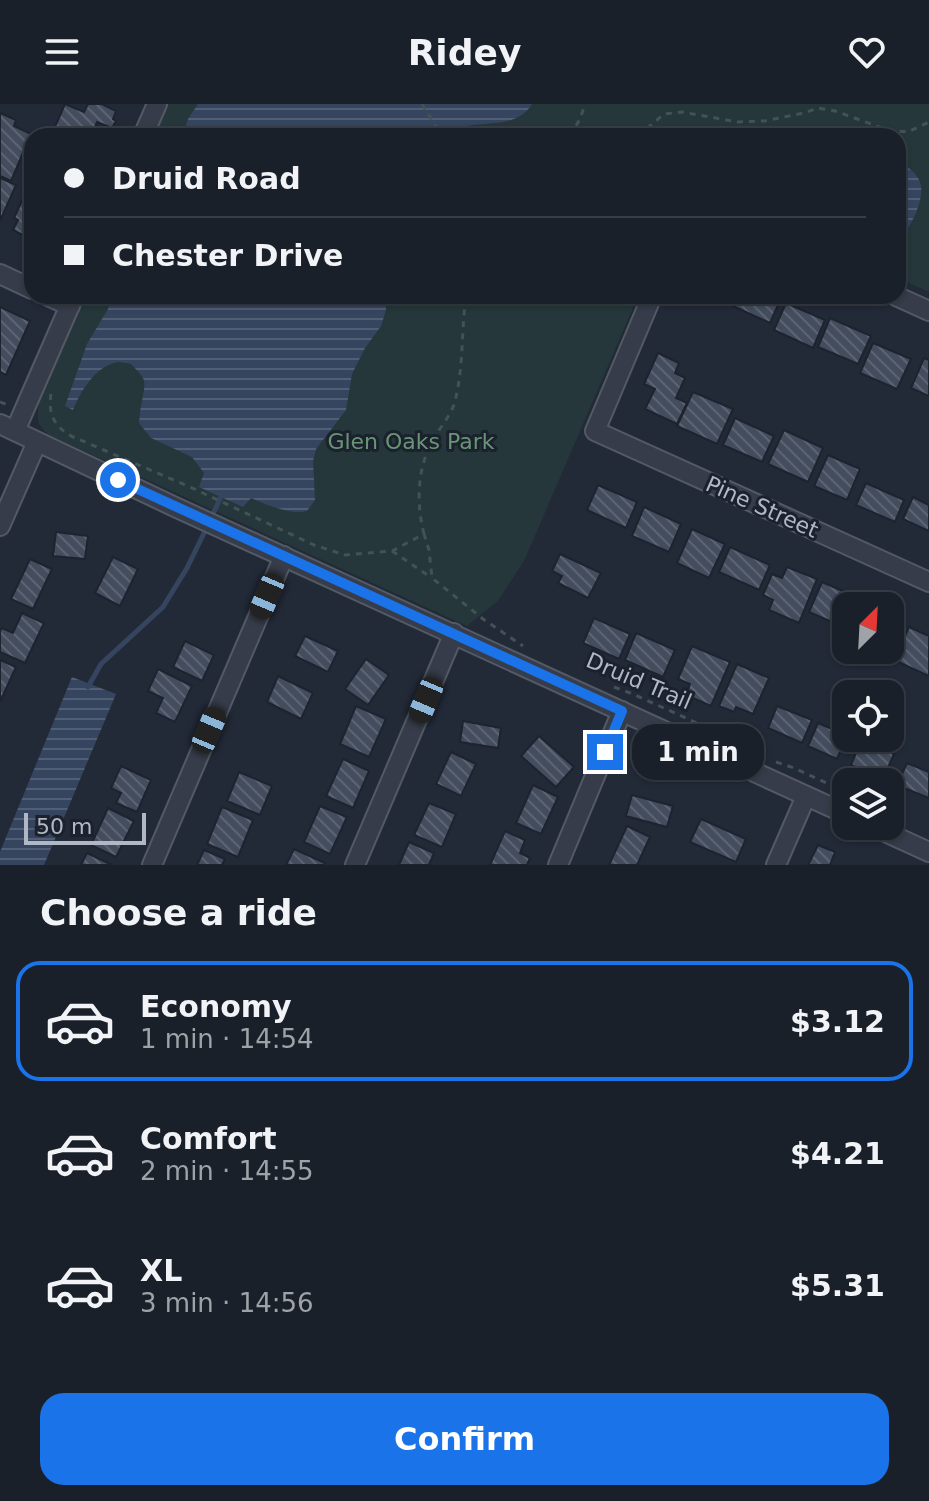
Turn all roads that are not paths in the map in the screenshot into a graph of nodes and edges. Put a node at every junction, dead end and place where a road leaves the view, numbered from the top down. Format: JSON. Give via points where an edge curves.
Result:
{"nodes":[{"id":1,"x":157,"y":104,"type":"edge"},
{"id":2,"x":146,"y":128,"type":"edge"},
{"id":3,"x":0,"y":274,"type":"edge"},
{"id":4,"x":24,"y":285,"type":"edge"},
{"id":5,"x":906,"y":301,"type":"edge"},
{"id":6,"x":70,"y":304,"type":"edge"},
{"id":7,"x":649,"y":304,"type":"edge"},
{"id":8,"x":929,"y":311,"type":"edge"},
{"id":9,"x":7,"y":428,"type":"edge"},
{"id":10,"x":37,"y":442,"type":"junction"},
{"id":11,"x":0,"y":526,"type":"edge"},
{"id":12,"x":284,"y":556,"type":"junction"},
{"id":13,"x":929,"y":582,"type":"edge"},
{"id":14,"x":454,"y":633,"type":"junction"},
{"id":15,"x":622,"y":711,"type":"junction"},
{"id":16,"x":806,"y":796,"type":"junction"},
{"id":17,"x":832,"y":808,"type":"edge"},
{"id":18,"x":903,"y":840,"type":"edge"},
{"id":19,"x":929,"y":852,"type":"edge"},
{"id":20,"x":152,"y":865,"type":"edge"},
{"id":21,"x":355,"y":865,"type":"edge"},
{"id":22,"x":558,"y":865,"type":"edge"},
{"id":23,"x":776,"y":865,"type":"edge"}],
"edges":[{"from":1,"to":2,"type":"street"},
{"from":3,"to":4,"type":"street"},
{"from":5,"to":8,"type":"street"},
{"from":6,"to":9,"type":"street"},
{"from":7,"to":13,"type":"street","name":"Pine Street","via":[[595,431]]},
{"from":9,"to":10,"type":"street"},
{"from":10,"to":11,"type":"street"},
{"from":10,"to":12,"type":"street"},
{"from":12,"to":14,"type":"street"},
{"from":12,"to":20,"type":"street"},
{"from":14,"to":15,"type":"street"},
{"from":14,"to":21,"type":"street"},
{"from":15,"to":16,"type":"street"},
{"from":15,"to":22,"type":"street"},
{"from":16,"to":17,"type":"street"},
{"from":16,"to":23,"type":"street"},
{"from":18,"to":19,"type":"street"}]}
